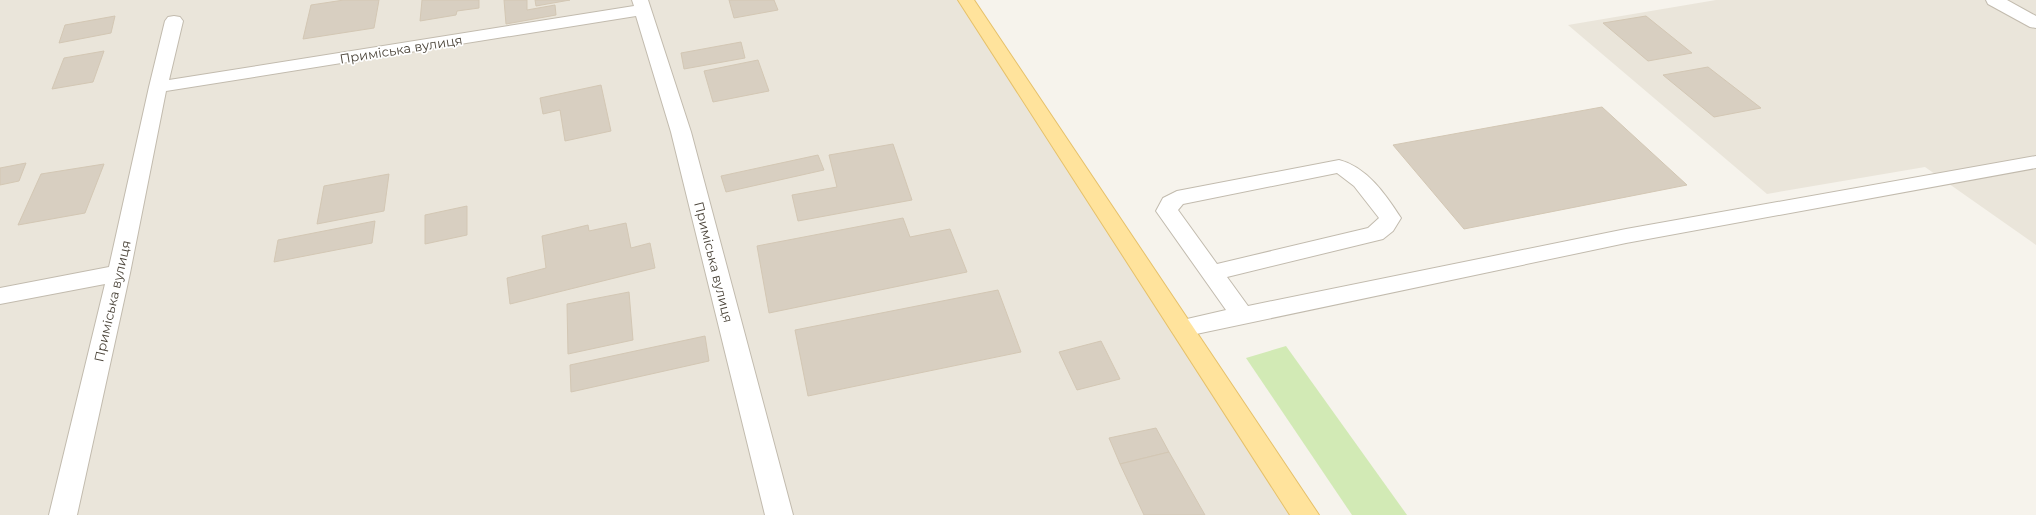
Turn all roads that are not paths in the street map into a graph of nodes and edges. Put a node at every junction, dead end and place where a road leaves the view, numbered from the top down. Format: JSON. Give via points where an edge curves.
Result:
{"nodes":[{"id":1,"x":966,"y":0,"type":"edge"},
{"id":2,"x":1994,"y":0,"type":"edge"},
{"id":3,"x":642,"y":5,"type":"edge"},
{"id":4,"x":174,"y":20,"type":"dead end"},
{"id":5,"x":2036,"y":23,"type":"edge"},
{"id":6,"x":158,"y":87,"type":"junction"},
{"id":7,"x":2036,"y":162,"type":"edge"},
{"id":8,"x":119,"y":273,"type":"junction"},
{"id":9,"x":1212,"y":274,"type":"junction"},
{"id":10,"x":0,"y":296,"type":"edge"},
{"id":11,"x":1243,"y":316,"type":"junction"},
{"id":12,"x":1182,"y":328,"type":"junction"},
{"id":13,"x":63,"y":515,"type":"edge"},
{"id":14,"x":779,"y":515,"type":"edge"},
{"id":15,"x":1305,"y":515,"type":"edge"}],
"edges":[{"from":1,"to":12,"type":"main road"},
{"from":2,"to":5,"type":"street"},
{"from":3,"to":6,"type":"street","name":"Приміська вулиця"},
{"from":3,"to":14,"type":"street","name":"Приміська вулиця","via":[[681,132]]},
{"from":4,"to":6,"type":"street","name":"Приміська вулиця"},
{"from":6,"to":8,"type":"street","name":"Приміська вулиця"},
{"from":7,"to":11,"type":"street","via":[[1626,236]]},
{"from":8,"to":10,"type":"street"},
{"from":8,"to":13,"type":"street","name":"Приміська вулиця"},
{"from":9,"to":9,"type":"street","via":[[1375,234],[1390,218],[1356,175],[1349,169],[1339,166],[1177,198],[1170,203],[1167,210]]},
{"from":9,"to":11,"type":"street"},
{"from":11,"to":12,"type":"street"},
{"from":12,"to":15,"type":"main road"}]}
